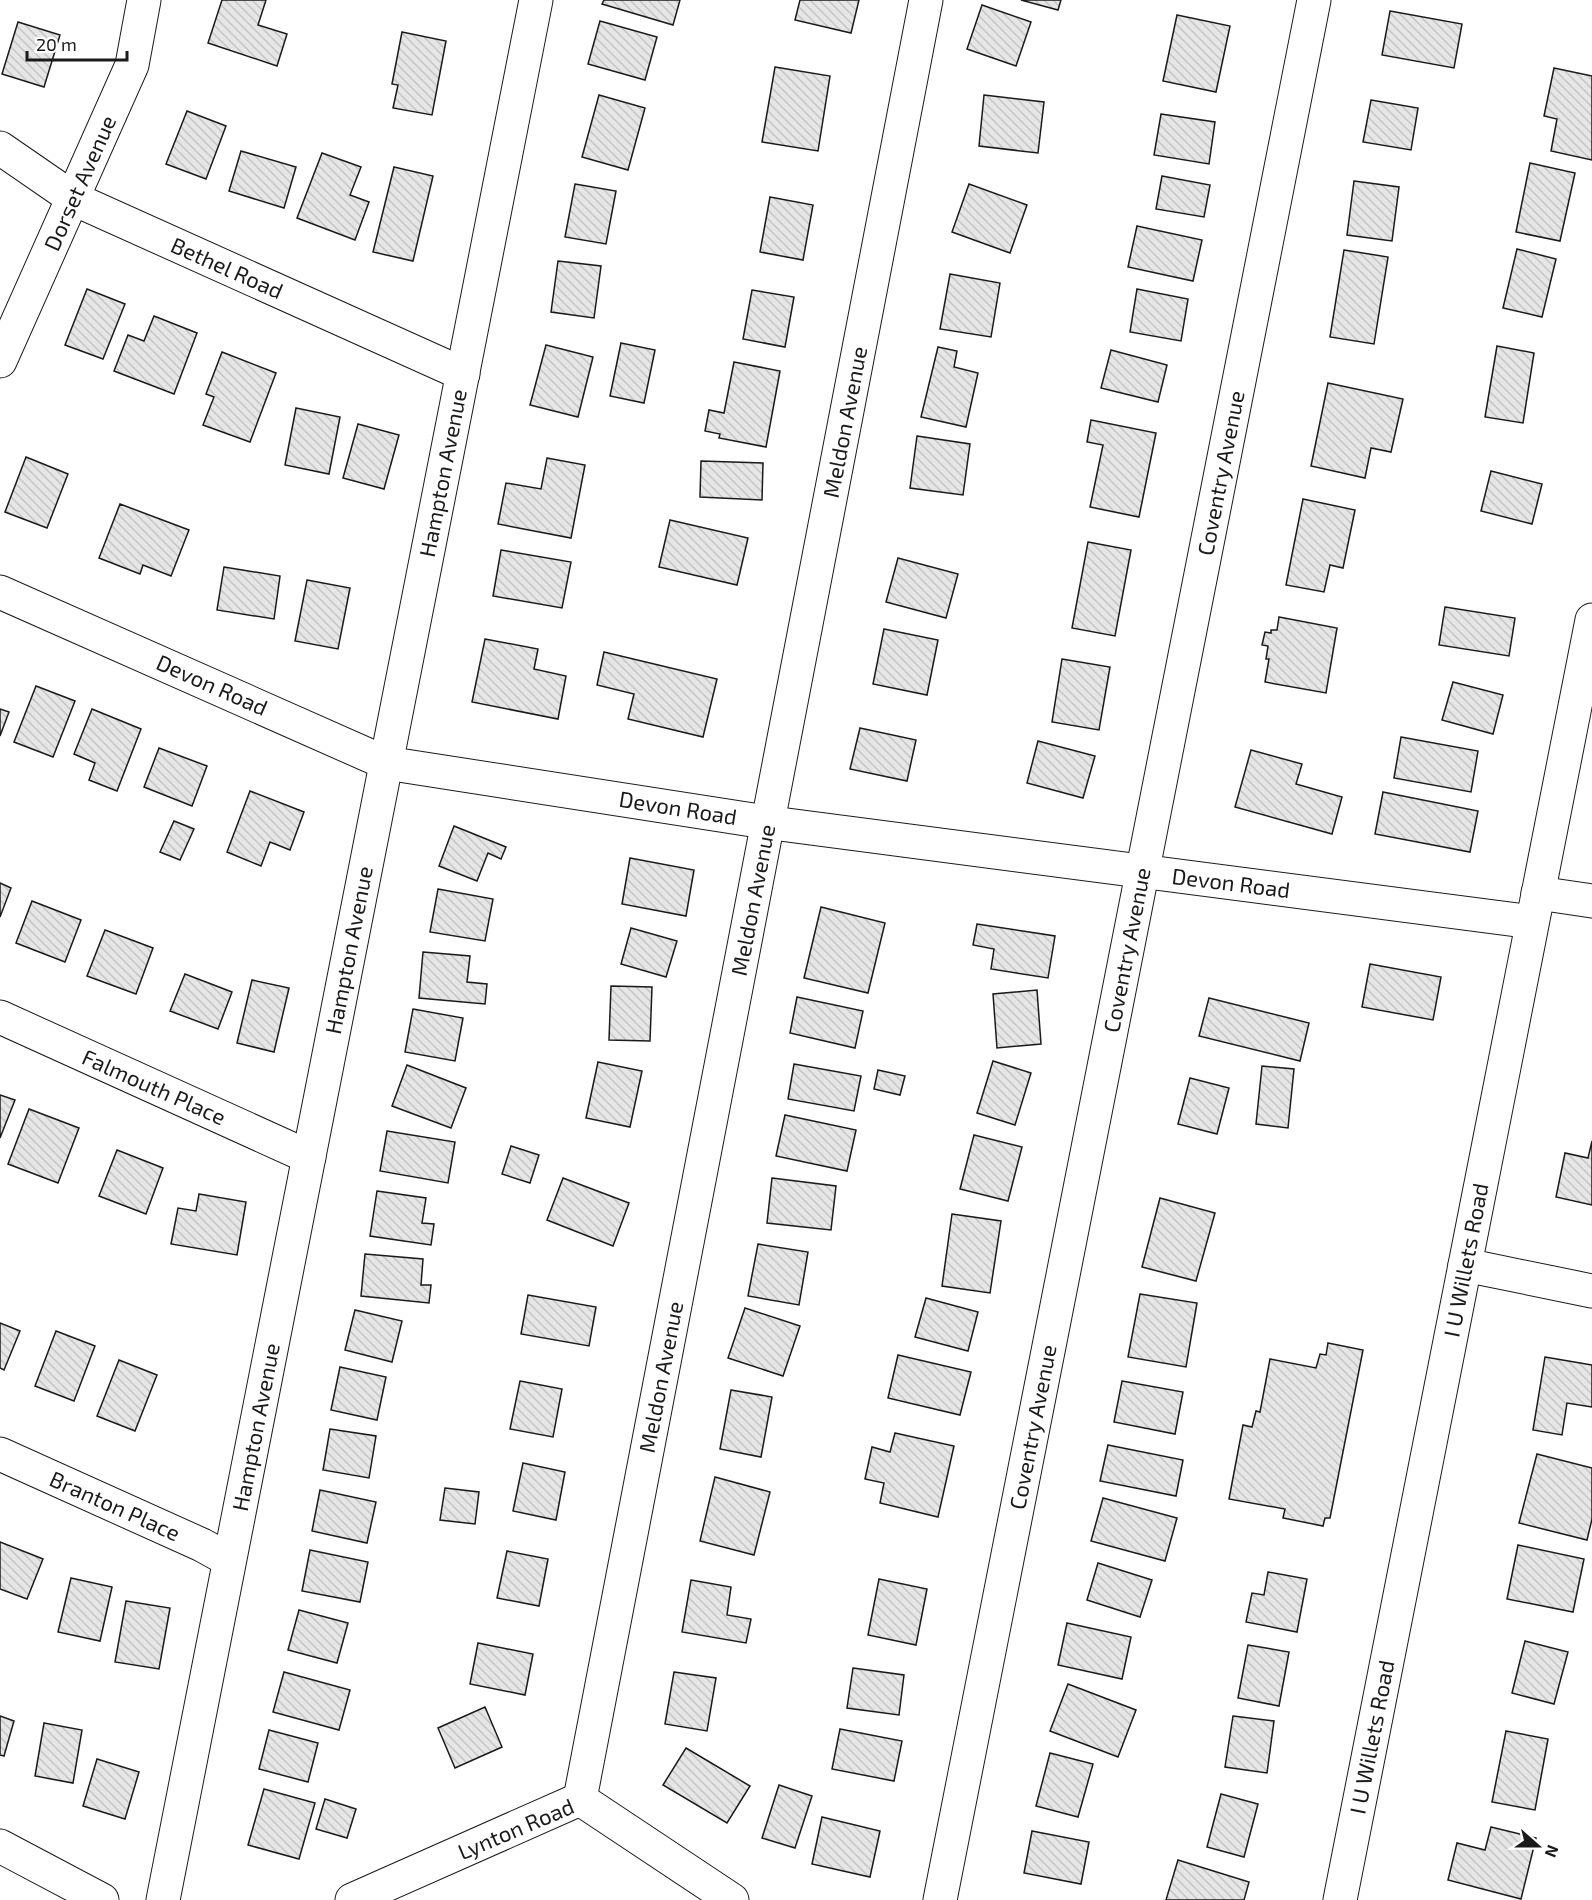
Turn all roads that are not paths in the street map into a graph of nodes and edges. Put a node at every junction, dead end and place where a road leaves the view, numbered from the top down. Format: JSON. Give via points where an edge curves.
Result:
{"nodes":[{"id":1,"x":144,"y":0,"type":"edge"},
{"id":2,"x":536,"y":0,"type":"edge"},
{"id":3,"x":926,"y":0,"type":"edge"},
{"id":4,"x":1314,"y":0,"type":"edge"},
{"id":5,"x":0,"y":148,"type":"edge"},
{"id":6,"x":74,"y":199,"type":"junction"},
{"id":7,"x":0,"y":362,"type":"edge"},
{"id":8,"x":463,"y":374,"type":"junction"},
{"id":9,"x":0,"y":591,"type":"edge"},
{"id":10,"x":1592,"y":620,"type":"edge"},
{"id":11,"x":386,"y":763,"type":"junction"},
{"id":12,"x":768,"y":822,"type":"junction"},
{"id":13,"x":1143,"y":871,"type":"junction"},
{"id":14,"x":1592,"y":902,"type":"edge"},
{"id":15,"x":1535,"y":907,"type":"junction"},
{"id":16,"x":0,"y":1017,"type":"edge"},
{"id":17,"x":309,"y":1157,"type":"junction"},
{"id":18,"x":1465,"y":1265,"type":"junction"},
{"id":19,"x":1592,"y":1291,"type":"edge"},
{"id":20,"x":0,"y":1454,"type":"edge"},
{"id":21,"x":229,"y":1560,"type":"junction"},
{"id":22,"x":580,"y":1799,"type":"junction"},
{"id":23,"x":0,"y":1846,"type":"edge"},
{"id":24,"x":102,"y":1900,"type":"edge"},
{"id":25,"x":163,"y":1900,"type":"edge"},
{"id":26,"x":352,"y":1900,"type":"edge"},
{"id":27,"x":732,"y":1900,"type":"edge"},
{"id":28,"x":940,"y":1900,"type":"edge"},
{"id":29,"x":1340,"y":1900,"type":"edge"}],
"edges":[{"from":1,"to":6,"type":"street","name":"Dorset Avenue","via":[[132,65]]},
{"from":2,"to":8,"type":"street","name":"Hampton Avenue"},
{"from":3,"to":12,"type":"street","name":"Meldon Avenue"},
{"from":4,"to":13,"type":"street","name":"Coventry Avenue"},
{"from":5,"to":6,"type":"street","name":"Bethel Road"},
{"from":6,"to":7,"type":"street","name":"Dorset Avenue"},
{"from":6,"to":8,"type":"street","name":"Bethel Road"},
{"from":8,"to":11,"type":"street","name":"Hampton Avenue"},
{"from":9,"to":11,"type":"street","name":"Devon Road"},
{"from":10,"to":15,"type":"street","name":"I U Willets Road"},
{"from":11,"to":12,"type":"street","name":"Devon Road"},
{"from":11,"to":17,"type":"street","name":"Hampton Avenue"},
{"from":12,"to":13,"type":"street","name":"Devon Road"},
{"from":12,"to":22,"type":"street","name":"Meldon Avenue"},
{"from":13,"to":15,"type":"street","name":"Devon Road"},
{"from":13,"to":28,"type":"street","name":"Coventry Avenue"},
{"from":14,"to":15,"type":"street","name":"Devon Road"},
{"from":15,"to":18,"type":"street","name":"I U Willets Road"},
{"from":16,"to":17,"type":"street","name":"Falmouth Place"},
{"from":17,"to":21,"type":"street","name":"Hampton Avenue"},
{"from":18,"to":19,"type":"street"},
{"from":18,"to":29,"type":"street","name":"I U Willets Road"},
{"from":20,"to":21,"type":"street","name":"Branton Place"},
{"from":21,"to":25,"type":"street","name":"Hampton Avenue"},
{"from":22,"to":26,"type":"street","name":"Lynton Road"},
{"from":22,"to":27,"type":"street","name":"Lynton Road"},
{"from":23,"to":24,"type":"street"}]}
